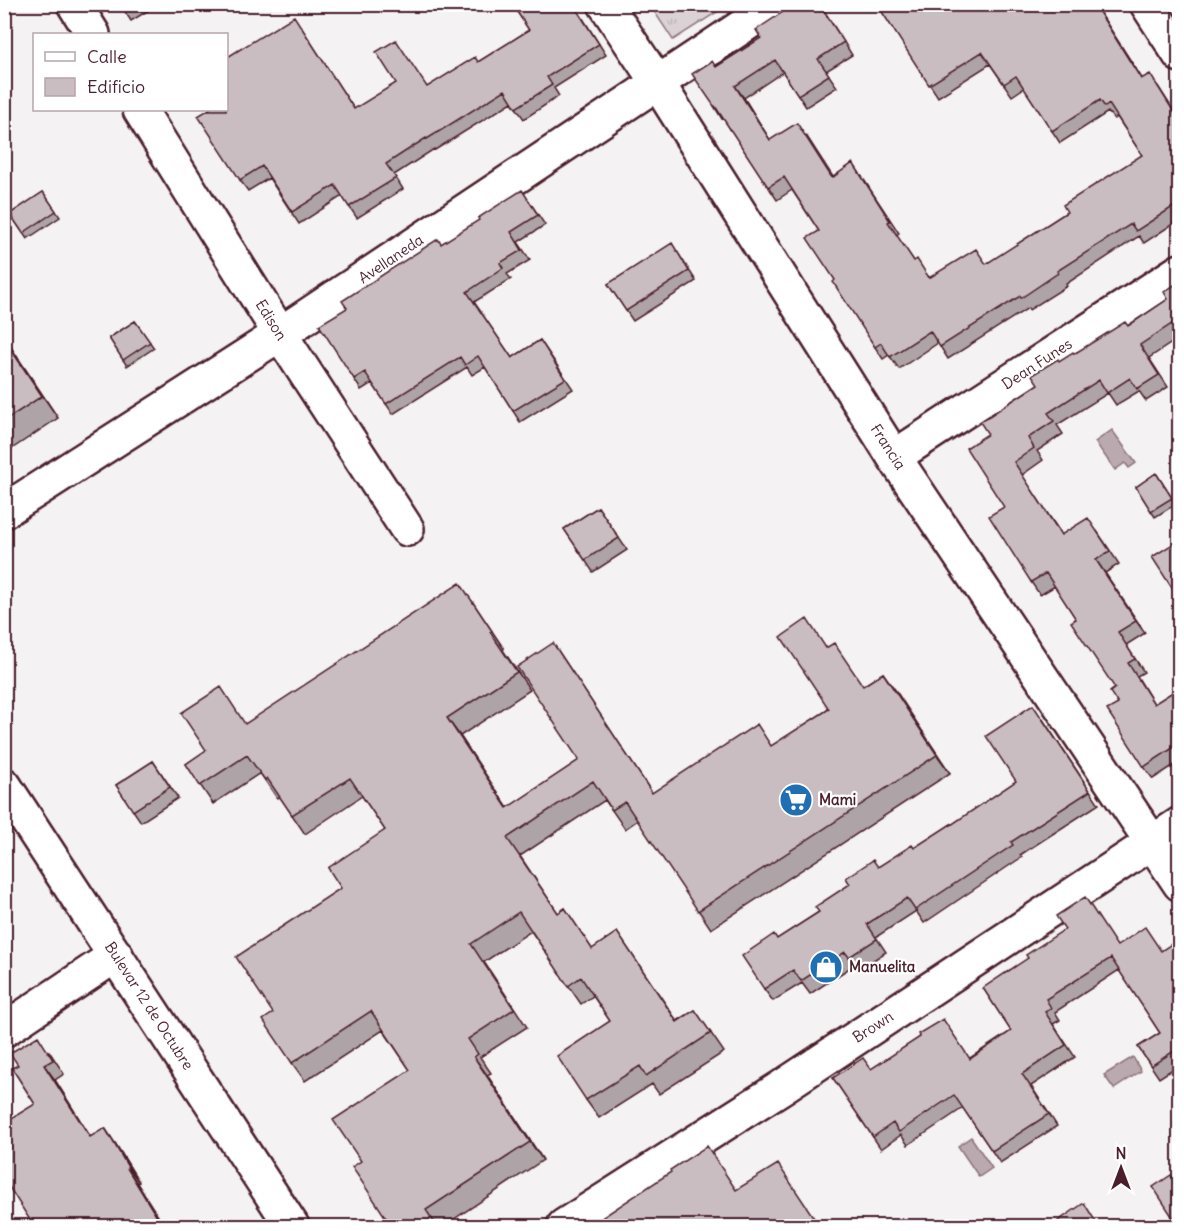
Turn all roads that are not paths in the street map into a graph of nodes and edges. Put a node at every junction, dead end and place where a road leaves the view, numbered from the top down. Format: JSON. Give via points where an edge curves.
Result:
{"nodes":[{"id":1,"x":74,"y":4,"type":"edge"},
{"id":2,"x":605,"y":4,"type":"edge"},
{"id":3,"x":776,"y":4,"type":"edge"},
{"id":4,"x":1147,"y":4,"type":"edge"},
{"id":5,"x":92,"y":33,"type":"edge"},
{"id":6,"x":1179,"y":55,"type":"edge"},
{"id":7,"x":657,"y":82,"type":"junction"},
{"id":8,"x":141,"y":111,"type":"edge"},
{"id":9,"x":1179,"y":271,"type":"edge"},
{"id":10,"x":280,"y":334,"type":"junction"},
{"id":11,"x":894,"y":458,"type":"junction"},
{"id":12,"x":4,"y":511,"type":"edge"},
{"id":13,"x":407,"y":529,"type":"dead end"},
{"id":14,"x":4,"y":785,"type":"edge"},
{"id":15,"x":1179,"y":824,"type":"edge"},
{"id":16,"x":1152,"y":843,"type":"junction"},
{"id":17,"x":1179,"y":884,"type":"edge"},
{"id":18,"x":116,"y":955,"type":"junction"},
{"id":19,"x":4,"y":1030,"type":"edge"},
{"id":20,"x":292,"y":1227,"type":"edge"},
{"id":21,"x":564,"y":1227,"type":"edge"}],
"edges":[{"from":1,"to":5,"type":"main road"},
{"from":2,"to":7,"type":"main road","name":"Francia"},
{"from":3,"to":7,"type":"main road","name":"Avellaneda"},
{"from":4,"to":6,"type":"main road"},
{"from":7,"to":10,"type":"main road","name":"Avellaneda"},
{"from":7,"to":11,"type":"main road","name":"Francia"},
{"from":8,"to":10,"type":"main road","name":"Edison"},
{"from":9,"to":11,"type":"main road","name":"Dean Funes"},
{"from":10,"to":12,"type":"main road","name":"Avellaneda"},
{"from":10,"to":13,"type":"main road","name":"Edison"},
{"from":11,"to":16,"type":"main road","name":"Francia"},
{"from":14,"to":18,"type":"main road","name":"Bulevar 12 de Octubre"},
{"from":15,"to":16,"type":"main road","name":"Brown"},
{"from":16,"to":17,"type":"main road","name":"Francia"},
{"from":16,"to":21,"type":"main road","name":"Brown"},
{"from":18,"to":19,"type":"main road"},
{"from":18,"to":20,"type":"main road","name":"Bulevar 12 de Octubre"}]}
